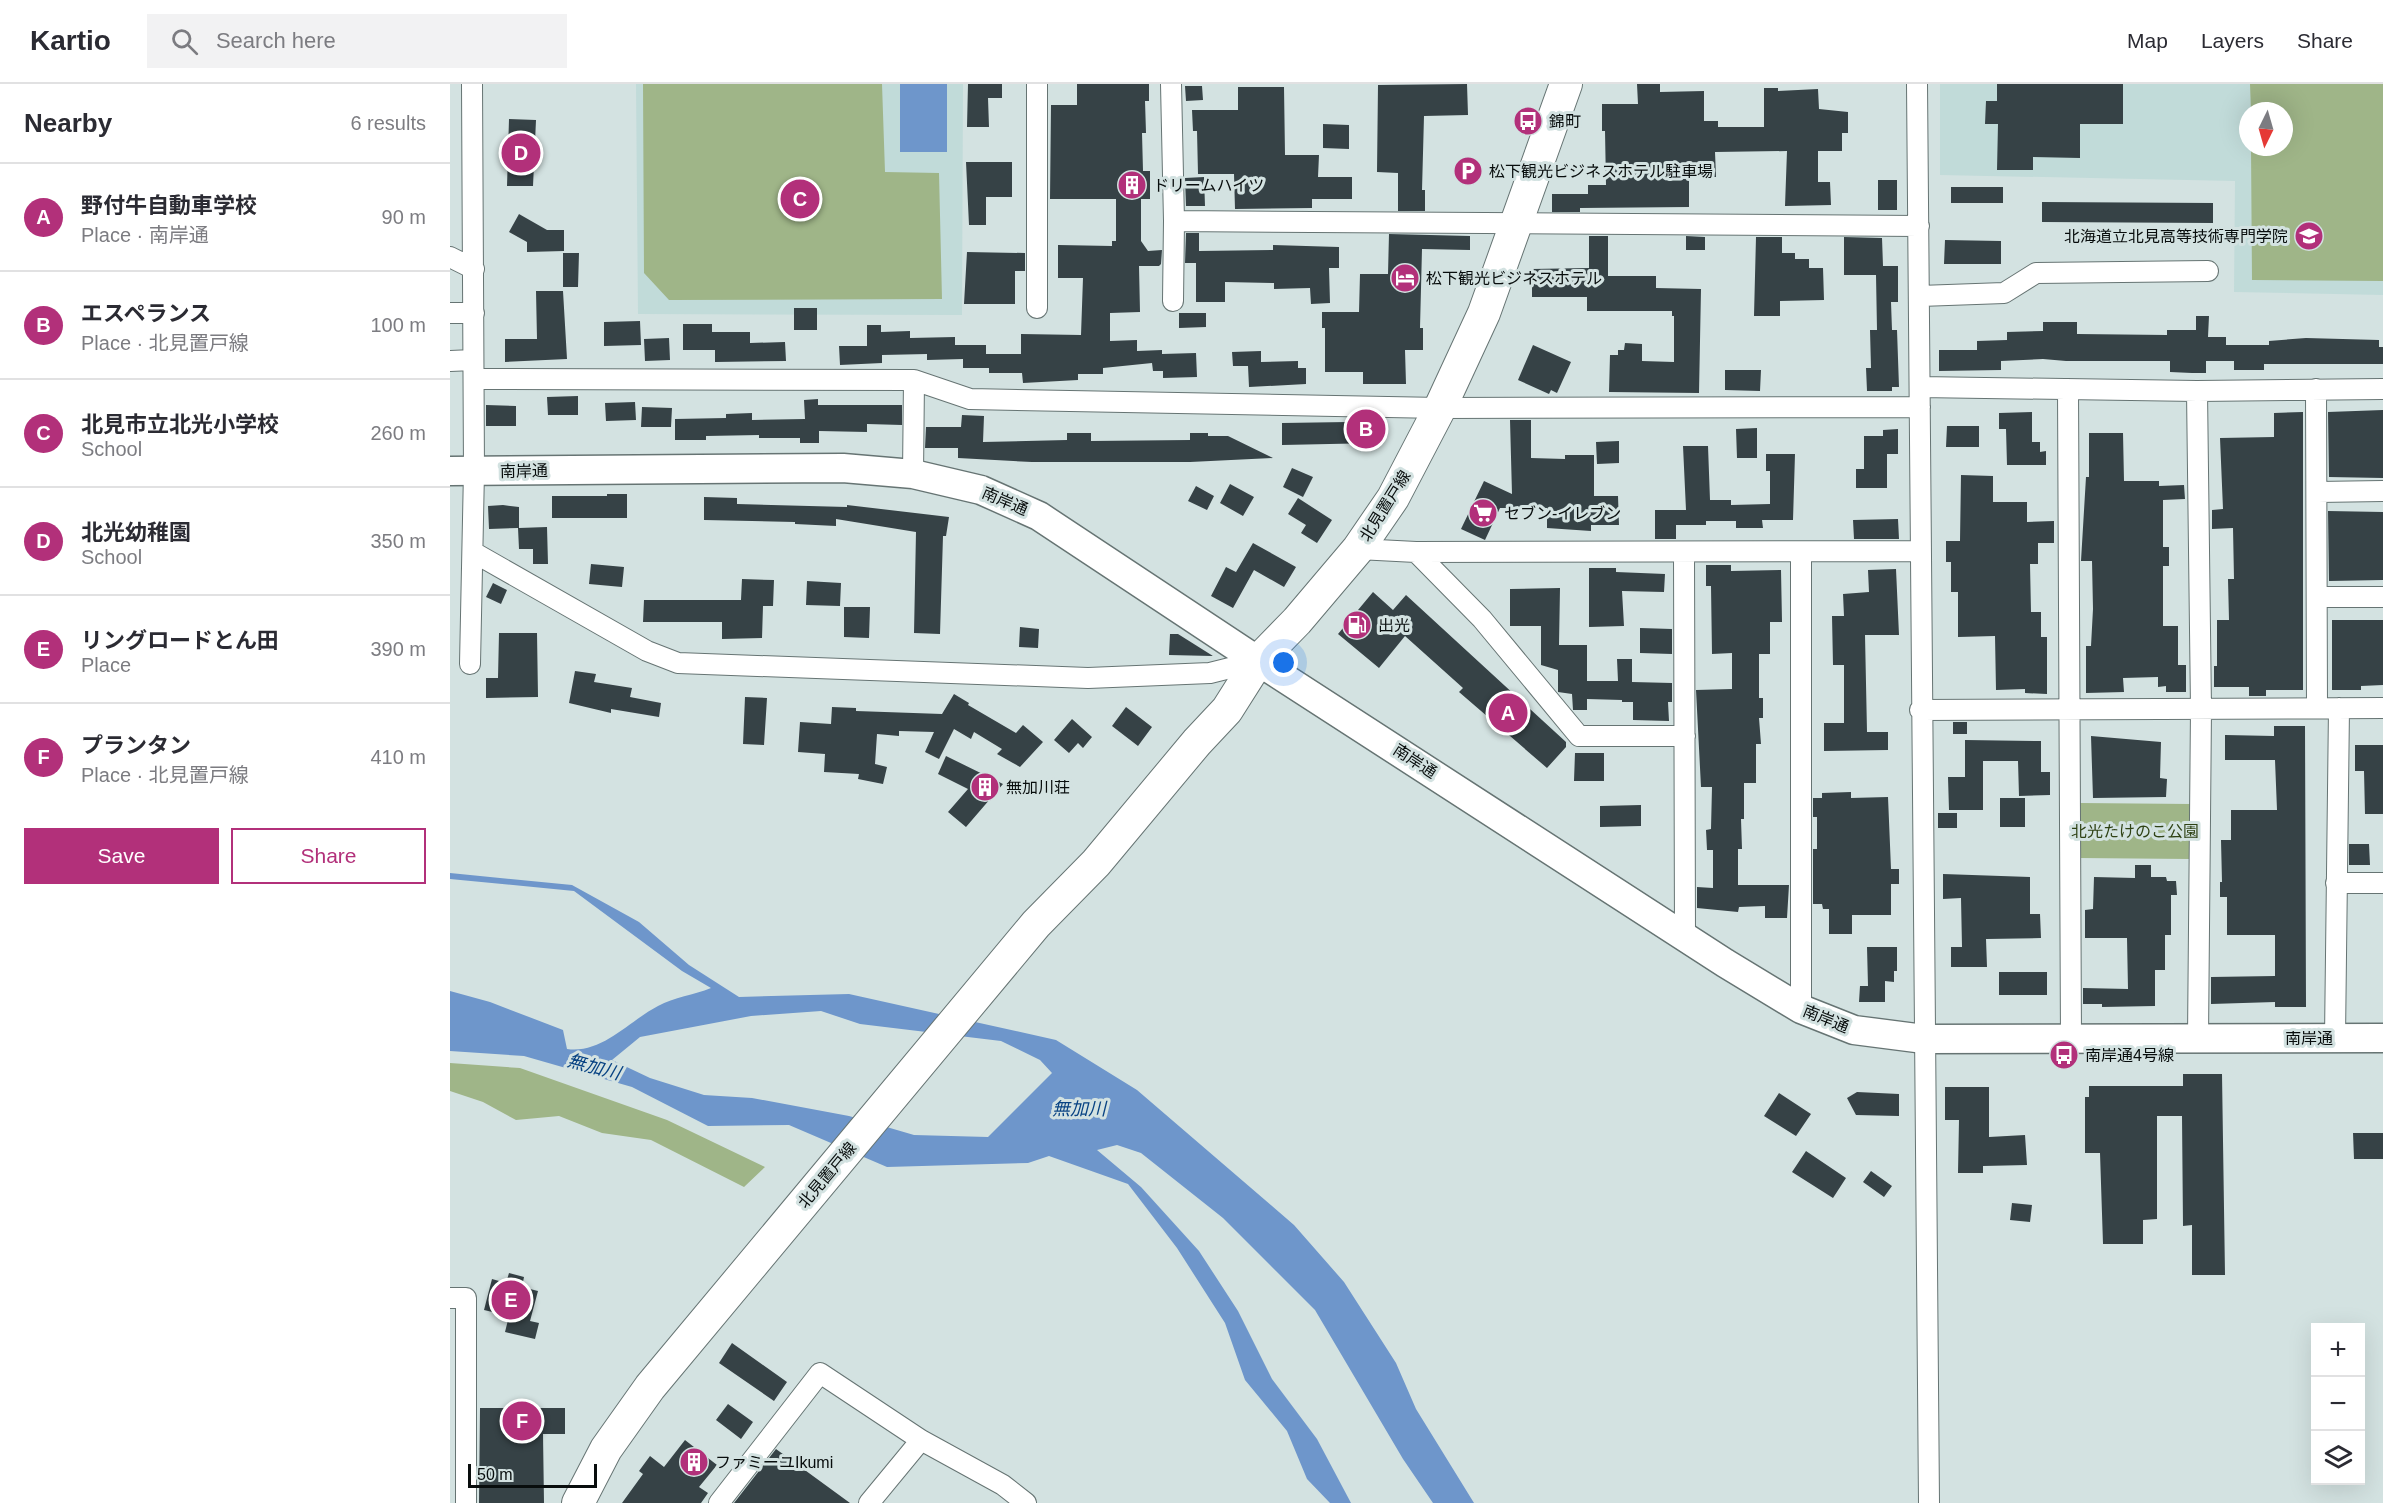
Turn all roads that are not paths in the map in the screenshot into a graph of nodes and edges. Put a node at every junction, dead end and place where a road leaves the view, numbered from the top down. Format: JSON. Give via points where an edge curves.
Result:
{"nodes":[{"id":1,"x":472,"y":84,"type":"edge"},
{"id":2,"x":1037,"y":84,"type":"edge"},
{"id":3,"x":1171,"y":84,"type":"edge"},
{"id":4,"x":1566,"y":84,"type":"edge"},
{"id":5,"x":1917,"y":84,"type":"edge"},
{"id":6,"x":1174,"y":221,"type":"junction"},
{"id":7,"x":1517,"y":224,"type":"junction"},
{"id":8,"x":1919,"y":226,"type":"junction"},
{"id":9,"x":450,"y":257,"type":"edge"},
{"id":10,"x":474,"y":268,"type":"junction"},
{"id":11,"x":2208,"y":271,"type":"dead end"},
{"id":12,"x":1920,"y":296,"type":"junction"},
{"id":13,"x":1173,"y":301,"type":"dead end"},
{"id":14,"x":1037,"y":308,"type":"dead end"},
{"id":15,"x":474,"y":313,"type":"junction"},
{"id":16,"x":450,"y":314,"type":"edge"},
{"id":17,"x":450,"y":360,"type":"edge"},
{"id":18,"x":473,"y":370,"type":"junction"},
{"id":19,"x":914,"y":380,"type":"junction"},
{"id":20,"x":2068,"y":389,"type":"junction"},
{"id":21,"x":2316,"y":389,"type":"junction"},
{"id":22,"x":2383,"y":389,"type":"edge"},
{"id":23,"x":2197,"y":391,"type":"junction"},
{"id":24,"x":1920,"y":397,"type":"junction"},
{"id":25,"x":1440,"y":408,"type":"junction"},
{"id":26,"x":462,"y":471,"type":"edge"},
{"id":27,"x":913,"y":474,"type":"junction"},
{"id":28,"x":2383,"y":491,"type":"edge"},
{"id":29,"x":2318,"y":492,"type":"junction"},
{"id":30,"x":1358,"y":549,"type":"junction"},
{"id":31,"x":1920,"y":551,"type":"junction"},
{"id":32,"x":473,"y":552,"type":"junction"},
{"id":33,"x":1416,"y":552,"type":"junction"},
{"id":34,"x":1684,"y":552,"type":"junction"},
{"id":35,"x":1801,"y":552,"type":"junction"},
{"id":36,"x":2318,"y":597,"type":"junction"},
{"id":37,"x":2383,"y":597,"type":"edge"},
{"id":38,"x":1258,"y":661,"type":"junction"},
{"id":39,"x":470,"y":664,"type":"dead end"},
{"id":40,"x":2068,"y":708,"type":"junction"},
{"id":41,"x":2201,"y":708,"type":"junction"},
{"id":42,"x":2317,"y":708,"type":"junction"},
{"id":43,"x":2339,"y":708,"type":"junction"},
{"id":44,"x":2383,"y":708,"type":"edge"},
{"id":45,"x":1920,"y":710,"type":"junction"},
{"id":46,"x":1685,"y":736,"type":"junction"},
{"id":47,"x":2336,"y":883,"type":"junction"},
{"id":48,"x":2383,"y":883,"type":"edge"},
{"id":49,"x":1685,"y":937,"type":"junction"},
{"id":50,"x":1801,"y":1010,"type":"junction"},
{"id":51,"x":2198,"y":1038,"type":"junction"},
{"id":52,"x":2335,"y":1038,"type":"junction"},
{"id":53,"x":2383,"y":1038,"type":"edge"},
{"id":54,"x":1924,"y":1039,"type":"junction"},
{"id":55,"x":2071,"y":1040,"type":"junction"},
{"id":56,"x":748,"y":1284,"type":"junction"},
{"id":57,"x":450,"y":1298,"type":"edge"},
{"id":58,"x":921,"y":1440,"type":"junction"},
{"id":59,"x":466,"y":1503,"type":"edge"},
{"id":60,"x":578,"y":1503,"type":"edge"},
{"id":61,"x":595,"y":1503,"type":"edge"},
{"id":62,"x":719,"y":1503,"type":"edge"},
{"id":63,"x":869,"y":1503,"type":"edge"},
{"id":64,"x":1026,"y":1503,"type":"edge"},
{"id":65,"x":1929,"y":1503,"type":"edge"}],
"edges":[{"from":1,"to":10,"type":"street"},
{"from":2,"to":14,"type":"street"},
{"from":3,"to":6,"type":"street"},
{"from":4,"to":7,"type":"main road","name":"北見置戸線"},
{"from":5,"to":8,"type":"street"},
{"from":6,"to":7,"type":"street"},
{"from":6,"to":13,"type":"street"},
{"from":7,"to":8,"type":"street"},
{"from":7,"to":25,"type":"main road","name":"北見置戸線","via":[[1484,313]]},
{"from":8,"to":12,"type":"street"},
{"from":9,"to":10,"type":"street"},
{"from":10,"to":15,"type":"street"},
{"from":11,"to":12,"type":"street","via":[[2036,273],[2004,293]]},
{"from":12,"to":24,"type":"street"},
{"from":15,"to":16,"type":"street"},
{"from":15,"to":18,"type":"street"},
{"from":17,"to":18,"type":"street"},
{"from":18,"to":19,"type":"street"},
{"from":18,"to":26,"type":"street"},
{"from":19,"to":25,"type":"street","via":[[970,399]]},
{"from":19,"to":27,"type":"street"},
{"from":20,"to":23,"type":"street"},
{"from":20,"to":24,"type":"street"},
{"from":20,"to":40,"type":"street"},
{"from":21,"to":22,"type":"street"},
{"from":21,"to":23,"type":"street"},
{"from":21,"to":29,"type":"street"},
{"from":23,"to":41,"type":"street"},
{"from":24,"to":25,"type":"street"},
{"from":24,"to":31,"type":"street"},
{"from":25,"to":30,"type":"main road","name":"北見置戸線","via":[[1393,498]]},
{"from":26,"to":27,"type":"main road","name":"南岸通","via":[[843,468]]},
{"from":26,"to":32,"type":"street"},
{"from":27,"to":38,"type":"main road","name":"南岸通","via":[[981,490],[1039,516]]},
{"from":28,"to":29,"type":"street"},
{"from":29,"to":36,"type":"street"},
{"from":30,"to":33,"type":"street"},
{"from":30,"to":38,"type":"main road","name":"北見置戸線"},
{"from":31,"to":35,"type":"street"},
{"from":31,"to":45,"type":"street"},
{"from":32,"to":38,"type":"street","via":[[647,651],[678,663],[1088,678],[1210,673]]},
{"from":32,"to":39,"type":"street"},
{"from":33,"to":34,"type":"street"},
{"from":33,"to":46,"type":"street","via":[[1482,619],[1579,736]]},
{"from":34,"to":35,"type":"street"},
{"from":34,"to":46,"type":"street"},
{"from":35,"to":50,"type":"street"},
{"from":36,"to":37,"type":"street"},
{"from":36,"to":42,"type":"street"},
{"from":38,"to":49,"type":"main road","name":"南岸通"},
{"from":38,"to":56,"type":"main road","name":"北見置戸線","via":[[1227,710]]},
{"from":40,"to":41,"type":"street"},
{"from":40,"to":45,"type":"street"},
{"from":40,"to":55,"type":"street"},
{"from":41,"to":42,"type":"street"},
{"from":41,"to":51,"type":"street"},
{"from":42,"to":43,"type":"street"},
{"from":43,"to":44,"type":"street"},
{"from":43,"to":47,"type":"street"},
{"from":45,"to":54,"type":"street"},
{"from":46,"to":49,"type":"street"},
{"from":47,"to":48,"type":"street"},
{"from":47,"to":52,"type":"street"},
{"from":49,"to":50,"type":"main road","name":"南岸通"},
{"from":50,"to":54,"type":"main road","name":"南岸通","via":[[1854,1030]]},
{"from":51,"to":52,"type":"main road","name":"南岸通"},
{"from":51,"to":55,"type":"main road","name":"南岸通"},
{"from":52,"to":53,"type":"main road","name":"南岸通"},
{"from":54,"to":55,"type":"main road","name":"南岸通"},
{"from":54,"to":65,"type":"street"},
{"from":56,"to":60,"type":"main road","name":"北見置戸線","via":[[650,1387],[606,1449]]},
{"from":56,"to":61,"type":"main road","name":"北見置戸線","via":[[617,1460]]},
{"from":57,"to":59,"type":"street","via":[[466,1298]]},
{"from":58,"to":62,"type":"street","via":[[820,1373]]},
{"from":58,"to":63,"type":"street"},
{"from":58,"to":64,"type":"street","via":[[1003,1485]]}]}
